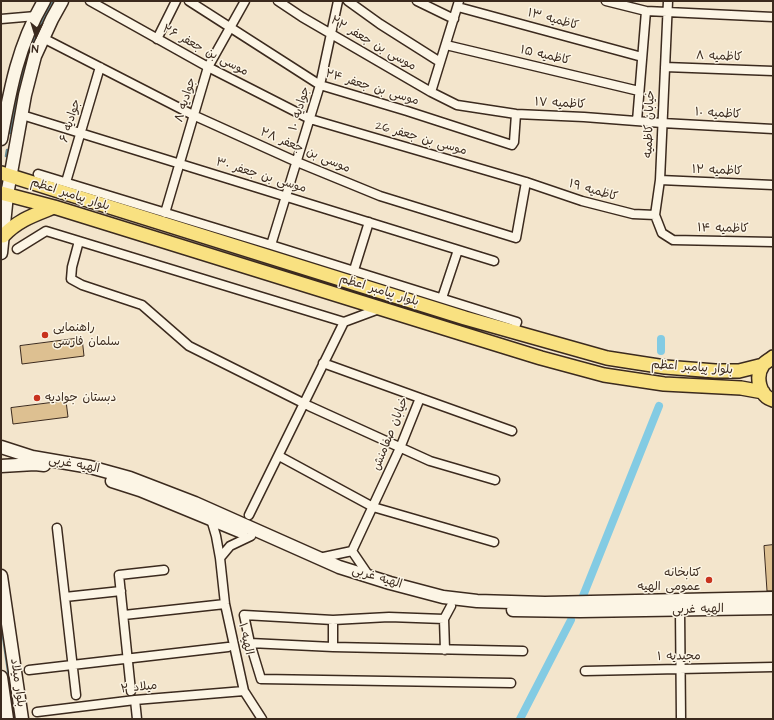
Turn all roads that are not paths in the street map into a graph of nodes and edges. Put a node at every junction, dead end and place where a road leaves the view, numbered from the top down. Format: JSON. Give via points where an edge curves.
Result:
{"nodes":[{"id":1,"x":44,"y":1,"type":"edge"},
{"id":2,"x":62,"y":1,"type":"edge"},
{"id":3,"x":90,"y":1,"type":"edge"},
{"id":4,"x":176,"y":1,"type":"edge"},
{"id":5,"x":190,"y":1,"type":"edge"},
{"id":6,"x":245,"y":1,"type":"edge"},
{"id":7,"x":278,"y":1,"type":"edge"},
{"id":8,"x":338,"y":1,"type":"edge"},
{"id":9,"x":348,"y":1,"type":"edge"},
{"id":10,"x":417,"y":1,"type":"edge"},
{"id":11,"x":606,"y":1,"type":"edge"},
{"id":12,"x":668,"y":1,"type":"edge"},
{"id":13,"x":458,"y":4,"type":"edge"},
{"id":14,"x":646,"y":11,"type":"junction"},
{"id":15,"x":667,"y":13,"type":"junction"},
{"id":16,"x":36,"y":16,"type":"junction"},
{"id":17,"x":773,"y":16,"type":"edge"},
{"id":18,"x":1,"y":19,"type":"edge"},
{"id":19,"x":454,"y":19,"type":"junction"},
{"id":20,"x":230,"y":27,"type":"junction"},
{"id":21,"x":331,"y":34,"type":"junction"},
{"id":22,"x":43,"y":38,"type":"junction"},
{"id":23,"x":158,"y":39,"type":"junction"},
{"id":24,"x":446,"y":45,"type":"junction"},
{"id":25,"x":642,"y":57,"type":"junction"},
{"id":26,"x":440,"y":62,"type":"junction"},
{"id":27,"x":100,"y":67,"type":"junction"},
{"id":28,"x":664,"y":67,"type":"junction"},
{"id":29,"x":208,"y":68,"type":"junction"},
{"id":30,"x":773,"y":71,"type":"edge"},
{"id":31,"x":320,"y":85,"type":"junction"},
{"id":32,"x":639,"y":91,"type":"junction"},
{"id":33,"x":431,"y":92,"type":"junction"},
{"id":34,"x":457,"y":105,"type":"joint"},
{"id":35,"x":22,"y":114,"type":"junction"},
{"id":36,"x":516,"y":114,"type":"junction"},
{"id":37,"x":194,"y":115,"type":"junction"},
{"id":38,"x":310,"y":119,"type":"junction"},
{"id":39,"x":637,"y":121,"type":"junction"},
{"id":40,"x":3,"y":123,"type":"edge"},
{"id":41,"x":662,"y":123,"type":"junction"},
{"id":42,"x":773,"y":129,"type":"edge"},
{"id":43,"x":80,"y":133,"type":"junction"},
{"id":44,"x":1,"y":141,"type":"edge"},
{"id":45,"x":16,"y":144,"type":"junction"},
{"id":46,"x":297,"y":162,"type":"junction"},
{"id":47,"x":179,"y":163,"type":"junction"},
{"id":48,"x":38,"y":174,"type":"dead end"},
{"id":49,"x":6,"y":175,"type":"edge"},
{"id":50,"x":660,"y":180,"type":"junction"},
{"id":51,"x":66,"y":182,"type":"junction"},
{"id":52,"x":526,"y":182,"type":"junction"},
{"id":53,"x":773,"y":185,"type":"edge"},
{"id":54,"x":4,"y":194,"type":"edge"},
{"id":55,"x":287,"y":197,"type":"junction"},
{"id":56,"x":54,"y":207,"type":"junction"},
{"id":57,"x":165,"y":212,"type":"junction"},
{"id":58,"x":655,"y":215,"type":"junction"},
{"id":59,"x":369,"y":222,"type":"junction"},
{"id":60,"x":3,"y":236,"type":"junction"},
{"id":61,"x":672,"y":240,"type":"joint"},
{"id":62,"x":79,"y":241,"type":"junction"},
{"id":63,"x":773,"y":242,"type":"edge"},
{"id":64,"x":272,"y":245,"type":"junction"},
{"id":65,"x":17,"y":249,"type":"dead end"},
{"id":66,"x":458,"y":250,"type":"junction"},
{"id":67,"x":1,"y":253,"type":"edge"},
{"id":68,"x":494,"y":261,"type":"dead end"},
{"id":69,"x":354,"y":270,"type":"junction"},
{"id":70,"x":442,"y":298,"type":"junction"},
{"id":71,"x":380,"y":308,"type":"junction"},
{"id":72,"x":344,"y":322,"type":"junction"},
{"id":73,"x":513,"y":332,"type":"junction"},
{"id":74,"x":768,"y":361,"type":"edge"},
{"id":75,"x":323,"y":363,"type":"junction"},
{"id":76,"x":739,"y":371,"type":"junction"},
{"id":77,"x":741,"y":388,"type":"junction"},
{"id":78,"x":768,"y":396,"type":"edge"},
{"id":79,"x":420,"y":398,"type":"junction"},
{"id":80,"x":304,"y":403,"type":"junction"},
{"id":81,"x":512,"y":431,"type":"dead end"},
{"id":82,"x":1,"y":447,"type":"edge"},
{"id":83,"x":400,"y":448,"type":"junction"},
{"id":84,"x":1,"y":451,"type":"edge"},
{"id":85,"x":279,"y":456,"type":"junction"},
{"id":86,"x":1,"y":465,"type":"edge"},
{"id":87,"x":495,"y":480,"type":"dead end"},
{"id":88,"x":373,"y":507,"type":"junction"},
{"id":89,"x":249,"y":515,"type":"dead end"},
{"id":90,"x":211,"y":519,"type":"junction"},
{"id":91,"x":57,"y":528,"type":"dead end"},
{"id":92,"x":251,"y":536,"type":"junction"},
{"id":93,"x":494,"y":542,"type":"dead end"},
{"id":94,"x":352,"y":551,"type":"junction"},
{"id":95,"x":220,"y":558,"type":"junction"},
{"id":96,"x":319,"y":558,"type":"junction"},
{"id":97,"x":164,"y":570,"type":"dead end"},
{"id":98,"x":1,"y":576,"type":"edge"},
{"id":99,"x":369,"y":576,"type":"junction"},
{"id":100,"x":121,"y":591,"type":"junction"},
{"id":101,"x":65,"y":597,"type":"junction"},
{"id":102,"x":773,"y":598,"type":"edge"},
{"id":103,"x":225,"y":604,"type":"junction"},
{"id":104,"x":452,"y":606,"type":"junction"},
{"id":105,"x":773,"y":608,"type":"edge"},
{"id":106,"x":680,"y":610,"type":"junction"},
{"id":107,"x":124,"y":615,"type":"junction"},
{"id":108,"x":444,"y":619,"type":"junction"},
{"id":109,"x":333,"y":620,"type":"junction"},
{"id":110,"x":250,"y":643,"type":"junction"},
{"id":111,"x":228,"y":648,"type":"dead end"},
{"id":112,"x":333,"y":648,"type":"junction"},
{"id":113,"x":445,"y":650,"type":"junction"},
{"id":114,"x":523,"y":651,"type":"dead end"},
{"id":115,"x":128,"y":659,"type":"junction"},
{"id":116,"x":72,"y":665,"type":"junction"},
{"id":117,"x":773,"y":667,"type":"edge"},
{"id":118,"x":680,"y":668,"type":"junction"},
{"id":119,"x":29,"y":670,"type":"dead end"},
{"id":120,"x":585,"y":671,"type":"dead end"},
{"id":121,"x":1,"y":677,"type":"edge"},
{"id":122,"x":510,"y":683,"type":"dead end"},
{"id":123,"x":244,"y":690,"type":"junction"},
{"id":124,"x":131,"y":691,"type":"dead end"},
{"id":125,"x":76,"y":695,"type":"dead end"},
{"id":126,"x":134,"y":700,"type":"junction"},
{"id":127,"x":37,"y":712,"type":"dead end"},
{"id":128,"x":7,"y":719,"type":"edge"},
{"id":129,"x":22,"y":719,"type":"edge"},
{"id":130,"x":137,"y":719,"type":"edge"},
{"id":131,"x":262,"y":719,"type":"edge"},
{"id":132,"x":682,"y":719,"type":"edge"}],
"edges":[{"from":1,"to":16,"type":"street"},
{"from":2,"to":22,"type":"street"},
{"from":3,"to":23,"type":"street","name":"موسی بن جعفر ۲۶"},
{"from":4,"to":23,"type":"street"},
{"from":5,"to":20,"type":"street","name":"موسی بن جعفر ۲۴"},
{"from":6,"to":20,"type":"street","name":"جوادیه ۸"},
{"from":7,"to":21,"type":"street","name":"موسی بن جعفر ۲۲"},
{"from":8,"to":21,"type":"street","name":"جوادیه ۱۰"},
{"from":9,"to":26,"type":"street"},
{"from":10,"to":19,"type":"street"},
{"from":11,"to":14,"type":"street"},
{"from":12,"to":15,"type":"street","name":"خیابان کاظمیه"},
{"from":13,"to":19,"type":"street"},
{"from":13,"to":25,"type":"street","name":"کاظمیه ۱۳"},
{"from":14,"to":15,"type":"street"},
{"from":14,"to":25,"type":"street"},
{"from":15,"to":17,"type":"street"},
{"from":15,"to":28,"type":"street","name":"خیابان کاظمیه"},
{"from":16,"to":18,"type":"street"},
{"from":16,"to":40,"type":"street","via":[[21,50]]},
{"from":19,"to":24,"type":"street"},
{"from":20,"to":29,"type":"street","name":"جوادیه ۸"},
{"from":20,"to":31,"type":"street","name":"موسی بن جعفر ۲۴"},
{"from":21,"to":31,"type":"street","name":"جوادیه ۱۰"},
{"from":21,"to":33,"type":"street","name":"موسی بن جعفر ۲۲"},
{"from":22,"to":27,"type":"street","name":"موسی بن جعفر ۲۸"},
{"from":22,"to":35,"type":"street"},
{"from":23,"to":29,"type":"street","name":"موسی بن جعفر ۲۶"},
{"from":24,"to":26,"type":"street"},
{"from":24,"to":32,"type":"street","name":"کاظمیه ۱۵"},
{"from":25,"to":32,"type":"street"},
{"from":26,"to":33,"type":"street"},
{"from":27,"to":37,"type":"street","name":"موسی بن جعفر ۲۸"},
{"from":27,"to":43,"type":"street","name":"جوادیه ۶"},
{"from":28,"to":30,"type":"street","name":"کاظمیه ۸"},
{"from":28,"to":41,"type":"street","name":"خیابان کاظمیه"},
{"from":29,"to":37,"type":"street","name":"جوادیه ۸"},
{"from":29,"to":38,"type":"street","name":"موسی بن جعفر ۲۶"},
{"from":31,"to":36,"type":"street","name":"موسی بن جعفر ۲۴","via":[[512,144]]},
{"from":31,"to":38,"type":"street","name":"جوادیه ۱۰"},
{"from":32,"to":39,"type":"street"},
{"from":33,"to":34,"type":"street","name":"موسی بن جعفر ۲۲"},
{"from":34,"to":36,"type":"street","name":"کاظمیه ۱۷"},
{"from":35,"to":43,"type":"street","name":"موسی بن جعفر ۳۰"},
{"from":35,"to":45,"type":"street"},
{"from":36,"to":39,"type":"street","name":"کاظمیه ۱۷"},
{"from":37,"to":46,"type":"street","name":"موسی بن جعفر ۲۸"},
{"from":37,"to":47,"type":"street","name":"جوادیه ۸"},
{"from":38,"to":46,"type":"street","name":"جوادیه ۱۰"},
{"from":38,"to":52,"type":"street","name":"موسی بن جعفر 26"},
{"from":39,"to":41,"type":"street","name":"کاظمیه ۱۷"},
{"from":40,"to":44,"type":"street"},
{"from":41,"to":42,"type":"street","name":"کاظمیه ۱۰"},
{"from":41,"to":50,"type":"street","name":"خیابان کاظمیه"},
{"from":43,"to":47,"type":"street","name":"موسی بن جعفر ۳۰"},
{"from":43,"to":51,"type":"street","name":"جوادیه ۶"},
{"from":44,"to":45,"type":"street"},
{"from":45,"to":49,"type":"street"},
{"from":46,"to":52,"type":"street","name":"موسی بن جعفر ۲۸","via":[[380,196],[516,238]]},
{"from":46,"to":55,"type":"street","name":"جوادیه ۱۰"},
{"from":47,"to":55,"type":"street","name":"موسی بن جعفر ۳۰"},
{"from":47,"to":57,"type":"street","name":"جوادیه ۸"},
{"from":48,"to":51,"type":"street"},
{"from":49,"to":54,"type":"street"},
{"from":49,"to":73,"type":"main road","name":"بلوار پیامبر اعظم"},
{"from":50,"to":53,"type":"street","name":"کاظمیه ۱۲"},
{"from":50,"to":58,"type":"street","name":"خیابان کاظمیه"},
{"from":51,"to":57,"type":"street"},
{"from":52,"to":58,"type":"street","name":"کاظمیه ۱۹","via":[[589,203],[633,214]]},
{"from":54,"to":56,"type":"main road","name":"بلوار پیامبر اعظم"},
{"from":54,"to":60,"type":"street"},
{"from":55,"to":59,"type":"street","name":"موسی بن جعفر ۳۰"},
{"from":55,"to":64,"type":"street","name":"جوادیه ۱۰"},
{"from":56,"to":60,"type":"main road","via":[[24,219]]},
{"from":56,"to":71,"type":"main road","name":"بلوار پیامبر اعظم"},
{"from":57,"to":64,"type":"street"},
{"from":58,"to":61,"type":"street","name":"خیابان کاظمیه","via":[[662,234]]},
{"from":59,"to":66,"type":"street","name":"موسی بن جعفر ۳۰"},
{"from":59,"to":69,"type":"street"},
{"from":60,"to":67,"type":"street"},
{"from":61,"to":63,"type":"street","name":"کاظمیه ۱۴"},
{"from":62,"to":65,"type":"street","via":[[46,231]]},
{"from":62,"to":72,"type":"street"},
{"from":62,"to":80,"type":"street","via":[[70,279],[142,305],[189,346]]},
{"from":64,"to":69,"type":"street"},
{"from":66,"to":68,"type":"street","name":"موسی بن جعفر ۳۰"},
{"from":66,"to":70,"type":"street"},
{"from":69,"to":70,"type":"street"},
{"from":70,"to":73,"type":"street","via":[[517,322]]},
{"from":71,"to":72,"type":"street"},
{"from":71,"to":77,"type":"main road","name":"بلوار پیامبر اعظم","via":[[604,375],[664,384]]},
{"from":72,"to":75,"type":"street"},
{"from":73,"to":76,"type":"main road","name":"بلوار پیامبر اعظم","via":[[607,358],[666,367]]},
{"from":74,"to":76,"type":"main road","name":"بلوار پیامبر اعظم"},
{"from":74,"to":78,"type":"main road","via":[[759,374],[759,383]]},
{"from":75,"to":79,"type":"street","name":"خیابان صفامنش"},
{"from":75,"to":80,"type":"street"},
{"from":76,"to":77,"type":"main road","via":[[743,379]]},
{"from":77,"to":78,"type":"main road","name":"بلوار پیامبر اعظم"},
{"from":79,"to":81,"type":"street"},
{"from":79,"to":83,"type":"street","name":"خیابان صفامنش"},
{"from":80,"to":83,"type":"street"},
{"from":80,"to":85,"type":"street"},
{"from":82,"to":96,"type":"street","name":"الهیه غربی","via":[[32,457],[90,467],[130,478],[195,503]]},
{"from":83,"to":87,"type":"street","via":[[430,461]]},
{"from":83,"to":88,"type":"street","name":"خیابان صفامنش"},
{"from":84,"to":86,"type":"street"},
{"from":85,"to":88,"type":"street"},
{"from":85,"to":89,"type":"street"},
{"from":86,"to":90,"type":"street","name":"الهیه غربی","via":[[35,464],[90,474],[140,490]]},
{"from":88,"to":93,"type":"street"},
{"from":88,"to":94,"type":"street","name":"خیابان صفامنش"},
{"from":90,"to":92,"type":"street","name":"الهیه غربی"},
{"from":90,"to":95,"type":"street","name":"الهیه ۱"},
{"from":91,"to":101,"type":"street"},
{"from":92,"to":95,"type":"street","via":[[230,546]]},
{"from":92,"to":104,"type":"street","name":"الهیه غربی","via":[[372,586]]},
{"from":94,"to":96,"type":"street"},
{"from":94,"to":99,"type":"street"},
{"from":95,"to":103,"type":"street","name":"الهیه ۱"},
{"from":96,"to":99,"type":"street","name":"الهیه غربی"},
{"from":97,"to":100,"type":"street","via":[[119,575]]},
{"from":98,"to":129,"type":"street","name":"بلوار میلاد"},
{"from":99,"to":102,"type":"street","name":"الهیه غربی","via":[[443,597],[477,601],[545,603]]},
{"from":100,"to":101,"type":"street"},
{"from":100,"to":107,"type":"street"},
{"from":101,"to":116,"type":"street"},
{"from":103,"to":107,"type":"street"},
{"from":103,"to":123,"type":"street","name":"الهیه ۱"},
{"from":104,"to":106,"type":"street","name":"الهیه غربی","via":[[531,611]]},
{"from":104,"to":108,"type":"street"},
{"from":105,"to":106,"type":"street","name":"الهیه غربی"},
{"from":106,"to":118,"type":"street"},
{"from":107,"to":115,"type":"street"},
{"from":108,"to":109,"type":"street","via":[[389,617]]},
{"from":108,"to":113,"type":"street"},
{"from":109,"to":110,"type":"street","via":[[244,614]]},
{"from":109,"to":112,"type":"street"},
{"from":110,"to":112,"type":"street"},
{"from":110,"to":122,"type":"street","via":[[261,679]]},
{"from":111,"to":115,"type":"street"},
{"from":112,"to":113,"type":"street"},
{"from":113,"to":114,"type":"street"},
{"from":115,"to":116,"type":"street"},
{"from":115,"to":124,"type":"street"},
{"from":116,"to":119,"type":"street"},
{"from":116,"to":125,"type":"street"},
{"from":117,"to":118,"type":"street","name":"مجیدیه ۱"},
{"from":118,"to":120,"type":"street","name":"مجیدیه ۱"},
{"from":118,"to":132,"type":"street"},
{"from":121,"to":128,"type":"street","name":"بلوار میلاد"},
{"from":123,"to":126,"type":"street","name":"میلاد ۲"},
{"from":123,"to":131,"type":"street","name":"الهیه ۱"},
{"from":126,"to":127,"type":"street","name":"میلاد ۲"},
{"from":126,"to":130,"type":"street"}]}
